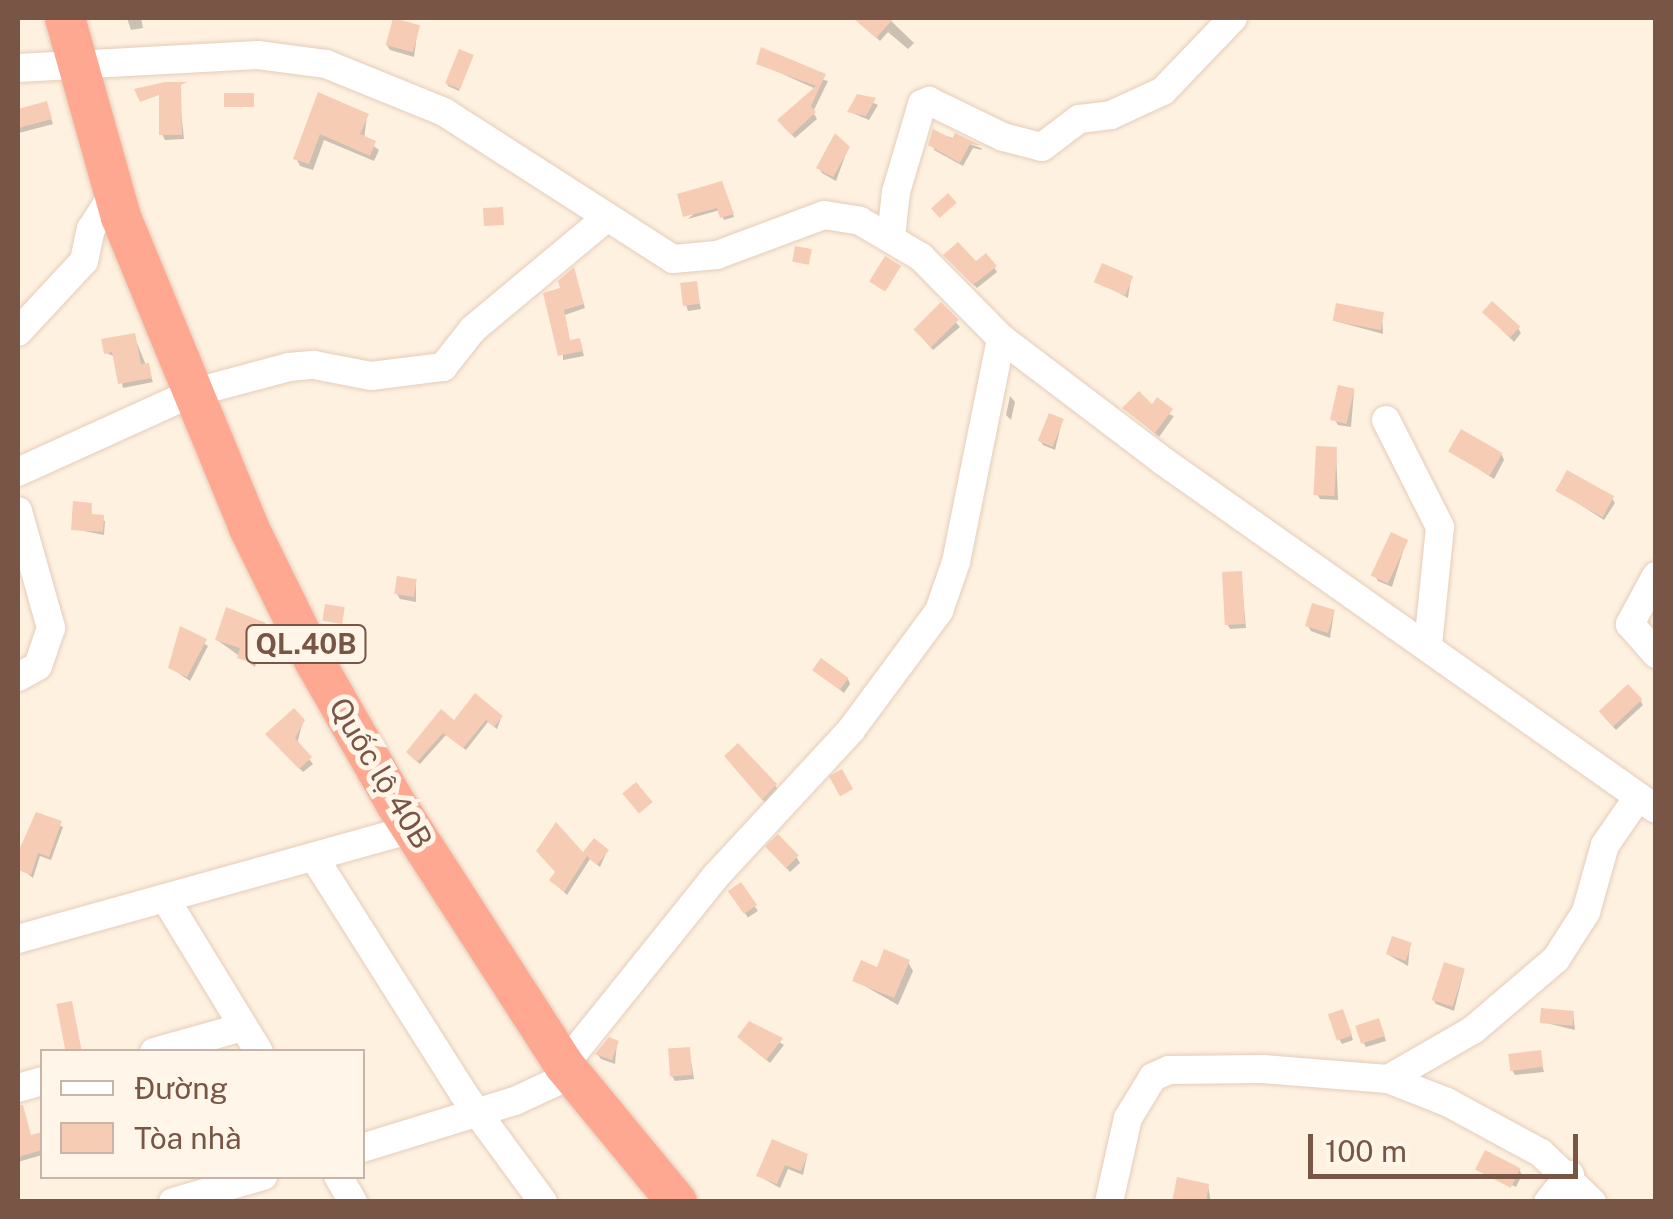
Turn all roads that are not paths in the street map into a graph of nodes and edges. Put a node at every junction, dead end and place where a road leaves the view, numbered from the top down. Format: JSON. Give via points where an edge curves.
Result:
{"nodes":[{"id":1,"x":65,"y":18,"type":"edge"},
{"id":2,"x":1233,"y":18,"type":"edge"},
{"id":3,"x":80,"y":67,"type":"junction"},
{"id":4,"x":18,"y":68,"type":"edge"},
{"id":5,"x":114,"y":194,"type":"junction"},
{"id":6,"x":606,"y":218,"type":"junction"},
{"id":7,"x":891,"y":237,"type":"junction"},
{"id":8,"x":18,"y":332,"type":"edge"},
{"id":9,"x":1001,"y":338,"type":"junction"},
{"id":10,"x":192,"y":393,"type":"junction"},
{"id":11,"x":1386,"y":420,"type":"dead end"},
{"id":12,"x":18,"y":472,"type":"edge"},
{"id":13,"x":18,"y":511,"type":"edge"},
{"id":14,"x":1656,"y":576,"type":"edge"},
{"id":15,"x":1428,"y":646,"type":"junction"},
{"id":16,"x":1656,"y":654,"type":"edge"},
{"id":17,"x":18,"y":678,"type":"edge"},
{"id":18,"x":1648,"y":797,"type":"edge"},
{"id":19,"x":413,"y":829,"type":"junction"},
{"id":20,"x":314,"y":857,"type":"junction"},
{"id":21,"x":165,"y":898,"type":"junction"},
{"id":22,"x":18,"y":939,"type":"edge"},
{"id":23,"x":251,"y":1040,"type":"edge"},
{"id":24,"x":178,"y":1049,"type":"edge"},
{"id":25,"x":570,"y":1069,"type":"junction"},
{"id":26,"x":1388,"y":1079,"type":"junction"},
{"id":27,"x":478,"y":1113,"type":"junction"},
{"id":28,"x":365,"y":1147,"type":"edge"},
{"id":29,"x":1570,"y":1176,"type":"junction"},
{"id":30,"x":253,"y":1179,"type":"edge"},
{"id":31,"x":340,"y":1179,"type":"edge"},
{"id":32,"x":174,"y":1202,"type":"edge"},
{"id":33,"x":354,"y":1202,"type":"edge"},
{"id":34,"x":543,"y":1202,"type":"edge"},
{"id":35,"x":677,"y":1202,"type":"edge"},
{"id":36,"x":1109,"y":1202,"type":"edge"},
{"id":37,"x":1548,"y":1202,"type":"edge"},
{"id":38,"x":1592,"y":1202,"type":"edge"}],
"edges":[{"from":1,"to":3,"type":"highway","name":"Quốc lộ 40B","number":"QL.40B"},
{"from":2,"to":7,"type":"street","via":[[1162,91],[1111,115],[1079,119],[1042,147],[1003,137],[929,101],[922,104],[896,192]]},
{"from":3,"to":4,"type":"street"},
{"from":3,"to":5,"type":"highway","name":"Quốc lộ 40B","number":"QL.40B"},
{"from":3,"to":6,"type":"street","via":[[258,54],[326,64],[444,112]]},
{"from":5,"to":8,"type":"street","via":[[90,230],[84,260]]},
{"from":5,"to":10,"type":"highway","name":"Quốc lộ 40B","number":"QL.40B"},
{"from":6,"to":7,"type":"street","via":[[652,250],[692,261],[824,215],[860,221]]},
{"from":6,"to":10,"type":"street","via":[[473,328],[444,368],[372,376],[289,367]]},
{"from":7,"to":9,"type":"street"},
{"from":9,"to":15,"type":"street"},
{"from":9,"to":25,"type":"street","via":[[940,611],[851,730],[714,877]]},
{"from":10,"to":12,"type":"street"},
{"from":10,"to":19,"type":"highway","name":"Quốc lộ 40B","number":"QL.40B","via":[[315,662]]},
{"from":11,"to":15,"type":"street","via":[[1440,527]]},
{"from":13,"to":17,"type":"street","via":[[51,628],[38,666]]},
{"from":14,"to":16,"type":"street","via":[[1630,624]]},
{"from":15,"to":18,"type":"street"},
{"from":18,"to":26,"type":"street","via":[[1605,846],[1586,912],[1556,960],[1482,1024]]},
{"from":19,"to":20,"type":"street"},
{"from":19,"to":25,"type":"highway","name":"Quốc lộ 40B","number":"QL.40B"},
{"from":20,"to":21,"type":"street"},
{"from":20,"to":27,"type":"street"},
{"from":21,"to":22,"type":"street"},
{"from":21,"to":23,"type":"street"},
{"from":23,"to":24,"type":"street"},
{"from":25,"to":27,"type":"street"},
{"from":25,"to":35,"type":"highway","name":"Quốc lộ 40B","number":"QL.40B"},
{"from":26,"to":29,"type":"street","via":[[1509,1134]]},
{"from":26,"to":36,"type":"street","via":[[1339,1071],[1160,1072],[1128,1118]]},
{"from":27,"to":28,"type":"street"},
{"from":27,"to":34,"type":"street"},
{"from":29,"to":37,"type":"street"},
{"from":29,"to":38,"type":"street"},
{"from":30,"to":32,"type":"street"},
{"from":31,"to":33,"type":"street"}]}
